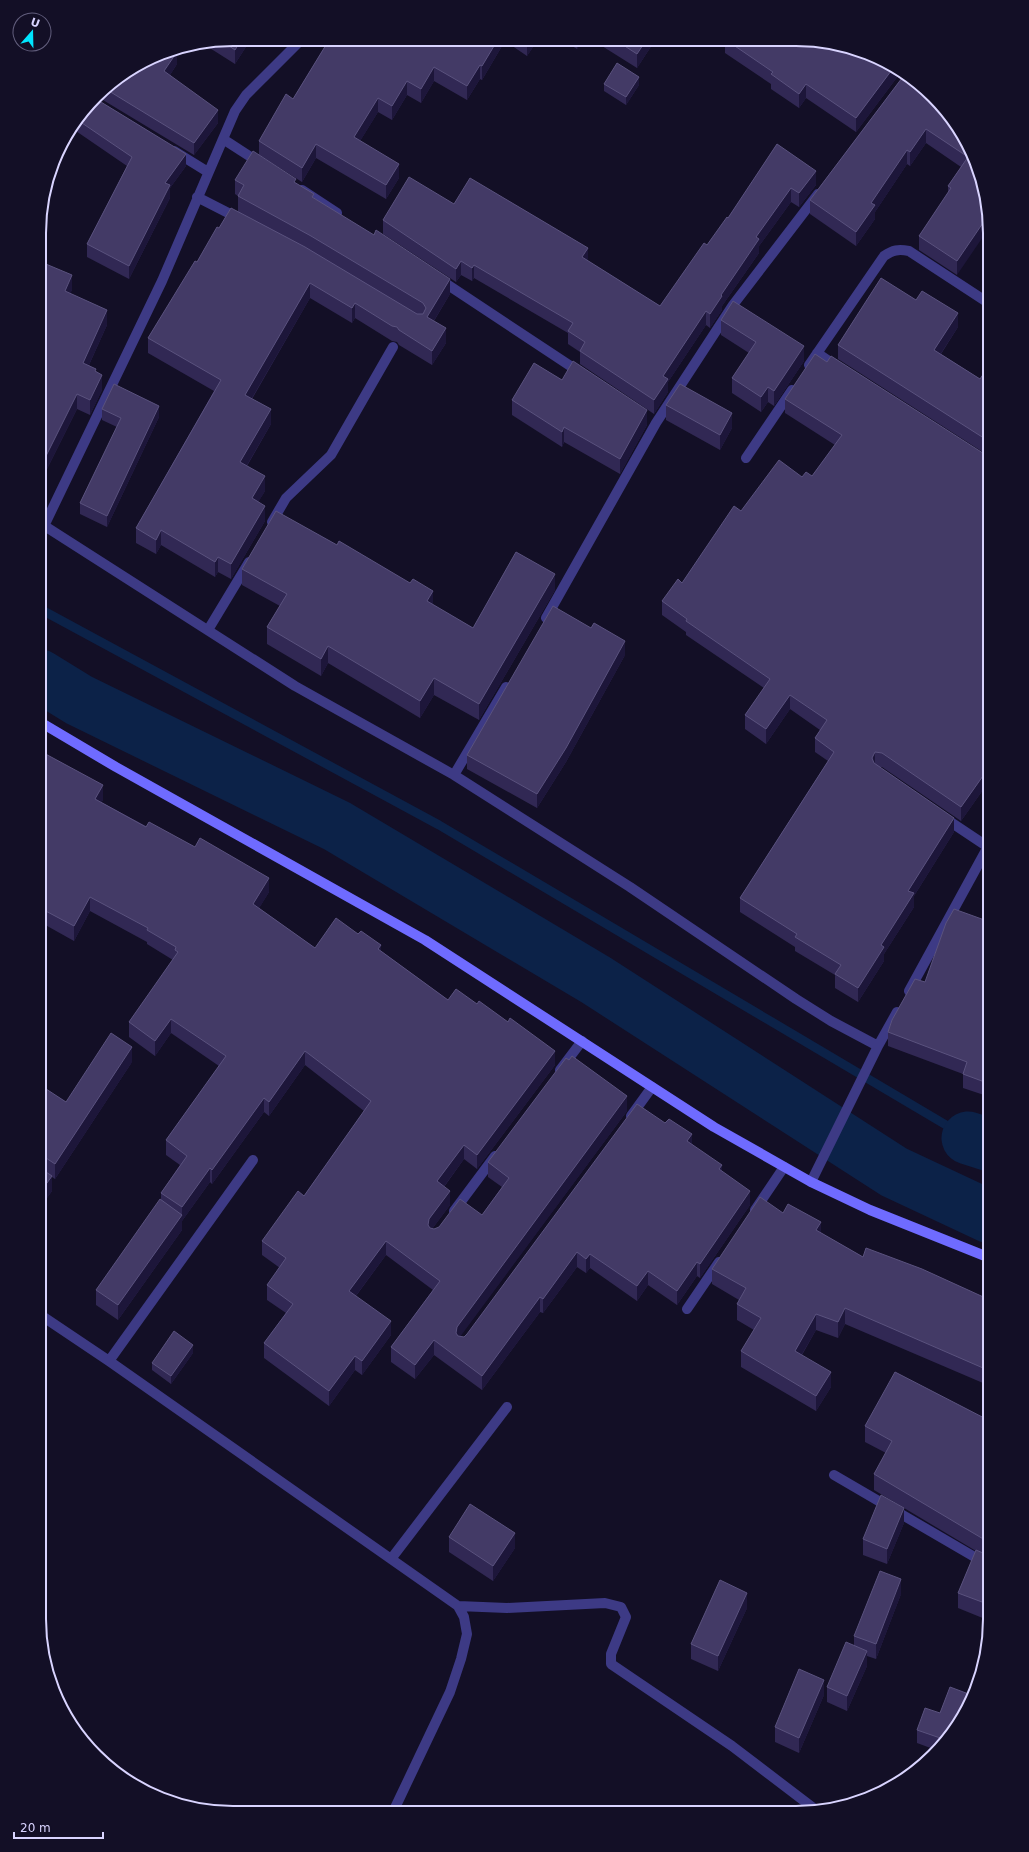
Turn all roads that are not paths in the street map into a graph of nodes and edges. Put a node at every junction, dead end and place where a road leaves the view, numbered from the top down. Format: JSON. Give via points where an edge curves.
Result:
{"nodes":[{"id":1,"x":295,"y":46,"type":"edge"},
{"id":2,"x":223,"y":139,"type":"junction"},
{"id":3,"x":168,"y":147,"type":"edge"},
{"id":4,"x":269,"y":169,"type":"edge"},
{"id":5,"x":208,"y":172,"type":"junction"},
{"id":6,"x":825,"y":184,"type":"edge"},
{"id":7,"x":295,"y":186,"type":"edge"},
{"id":8,"x":197,"y":197,"type":"junction"},
{"id":9,"x":348,"y":219,"type":"edge"},
{"id":10,"x":247,"y":223,"type":"edge"},
{"id":11,"x":433,"y":275,"type":"edge"},
{"id":12,"x":983,"y":299,"type":"edge"},
{"id":13,"x":393,"y":347,"type":"dead end"},
{"id":14,"x":817,"y":354,"type":"junction"},
{"id":15,"x":850,"y":375,"type":"edge"},
{"id":16,"x":591,"y":380,"type":"edge"},
{"id":17,"x":746,"y":458,"type":"dead end"},
{"id":18,"x":46,"y":517,"type":"edge"},
{"id":19,"x":46,"y":528,"type":"edge"},
{"id":20,"x":267,"y":531,"type":"edge"},
{"id":21,"x":255,"y":551,"type":"edge"},
{"id":22,"x":540,"y":628,"type":"edge"},
{"id":23,"x":208,"y":630,"type":"junction"},
{"id":24,"x":513,"y":676,"type":"edge"},
{"id":25,"x":46,"y":726,"type":"edge"},
{"id":26,"x":454,"y":775,"type":"junction"},
{"id":27,"x":936,"y":812,"type":"edge"},
{"id":28,"x":983,"y":841,"type":"edge"},
{"id":29,"x":983,"y":856,"type":"edge"},
{"id":30,"x":582,"y":1041,"type":"junction"},
{"id":31,"x":878,"y":1046,"type":"junction"},
{"id":32,"x":556,"y":1076,"type":"edge"},
{"id":33,"x":652,"y":1087,"type":"junction"},
{"id":34,"x":624,"y":1125,"type":"edge"},
{"id":35,"x":500,"y":1150,"type":"edge"},
{"id":36,"x":253,"y":1160,"type":"dead end"},
{"id":37,"x":784,"y":1167,"type":"junction"},
{"id":38,"x":811,"y":1182,"type":"junction"},
{"id":39,"x":448,"y":1219,"type":"edge"},
{"id":40,"x":748,"y":1220,"type":"edge"},
{"id":41,"x":726,"y":1252,"type":"edge"},
{"id":42,"x":983,"y":1255,"type":"edge"},
{"id":43,"x":687,"y":1309,"type":"dead end"},
{"id":44,"x":46,"y":1319,"type":"edge"},
{"id":45,"x":109,"y":1361,"type":"junction"},
{"id":46,"x":507,"y":1407,"type":"dead end"},
{"id":47,"x":834,"y":1475,"type":"dead end"},
{"id":48,"x":391,"y":1559,"type":"junction"},
{"id":49,"x":983,"y":1562,"type":"edge"},
{"id":50,"x":458,"y":1606,"type":"junction"},
{"id":51,"x":397,"y":1806,"type":"edge"},
{"id":52,"x":810,"y":1806,"type":"edge"}],
"edges":[{"from":1,"to":2,"type":"street","via":[[246,94],[235,111]]},
{"from":2,"to":4,"type":"street"},
{"from":2,"to":5,"type":"street"},
{"from":3,"to":5,"type":"street"},
{"from":5,"to":8,"type":"street"},
{"from":6,"to":22,"type":"street","via":[[733,305],[653,421]]},
{"from":7,"to":9,"type":"street"},
{"from":8,"to":10,"type":"street"},
{"from":8,"to":18,"type":"street","via":[[162,281]]},
{"from":11,"to":16,"type":"street"},
{"from":12,"to":14,"type":"street","via":[[909,251],[892,250],[884,256]]},
{"from":13,"to":20,"type":"street","via":[[332,455],[286,498]]},
{"from":14,"to":15,"type":"street"},
{"from":14,"to":17,"type":"street"},
{"from":19,"to":23,"type":"street"},
{"from":21,"to":23,"type":"street"},
{"from":23,"to":26,"type":"street","via":[[295,686]]},
{"from":24,"to":26,"type":"street"},
{"from":25,"to":30,"type":"main road","via":[[425,940]]},
{"from":26,"to":31,"type":"street","via":[[604,870],[814,1010]]},
{"from":27,"to":28,"type":"street"},
{"from":29,"to":31,"type":"street"},
{"from":30,"to":32,"type":"street"},
{"from":30,"to":33,"type":"main road"},
{"from":31,"to":38,"type":"street"},
{"from":33,"to":34,"type":"street"},
{"from":33,"to":37,"type":"main road","via":[[714,1127]]},
{"from":35,"to":39,"type":"street"},
{"from":36,"to":45,"type":"street"},
{"from":37,"to":38,"type":"main road"},
{"from":37,"to":40,"type":"street"},
{"from":38,"to":42,"type":"main road","via":[[870,1210]]},
{"from":41,"to":43,"type":"street"},
{"from":44,"to":45,"type":"street"},
{"from":45,"to":48,"type":"street"},
{"from":46,"to":48,"type":"street"},
{"from":47,"to":49,"type":"street"},
{"from":48,"to":50,"type":"street"},
{"from":50,"to":51,"type":"street","via":[[464,1616],[467,1634],[461,1659],[450,1692]]},
{"from":50,"to":52,"type":"street","via":[[507,1608],[605,1603],[621,1607],[626,1617],[611,1654],[611,1664],[732,1746]]}]}
